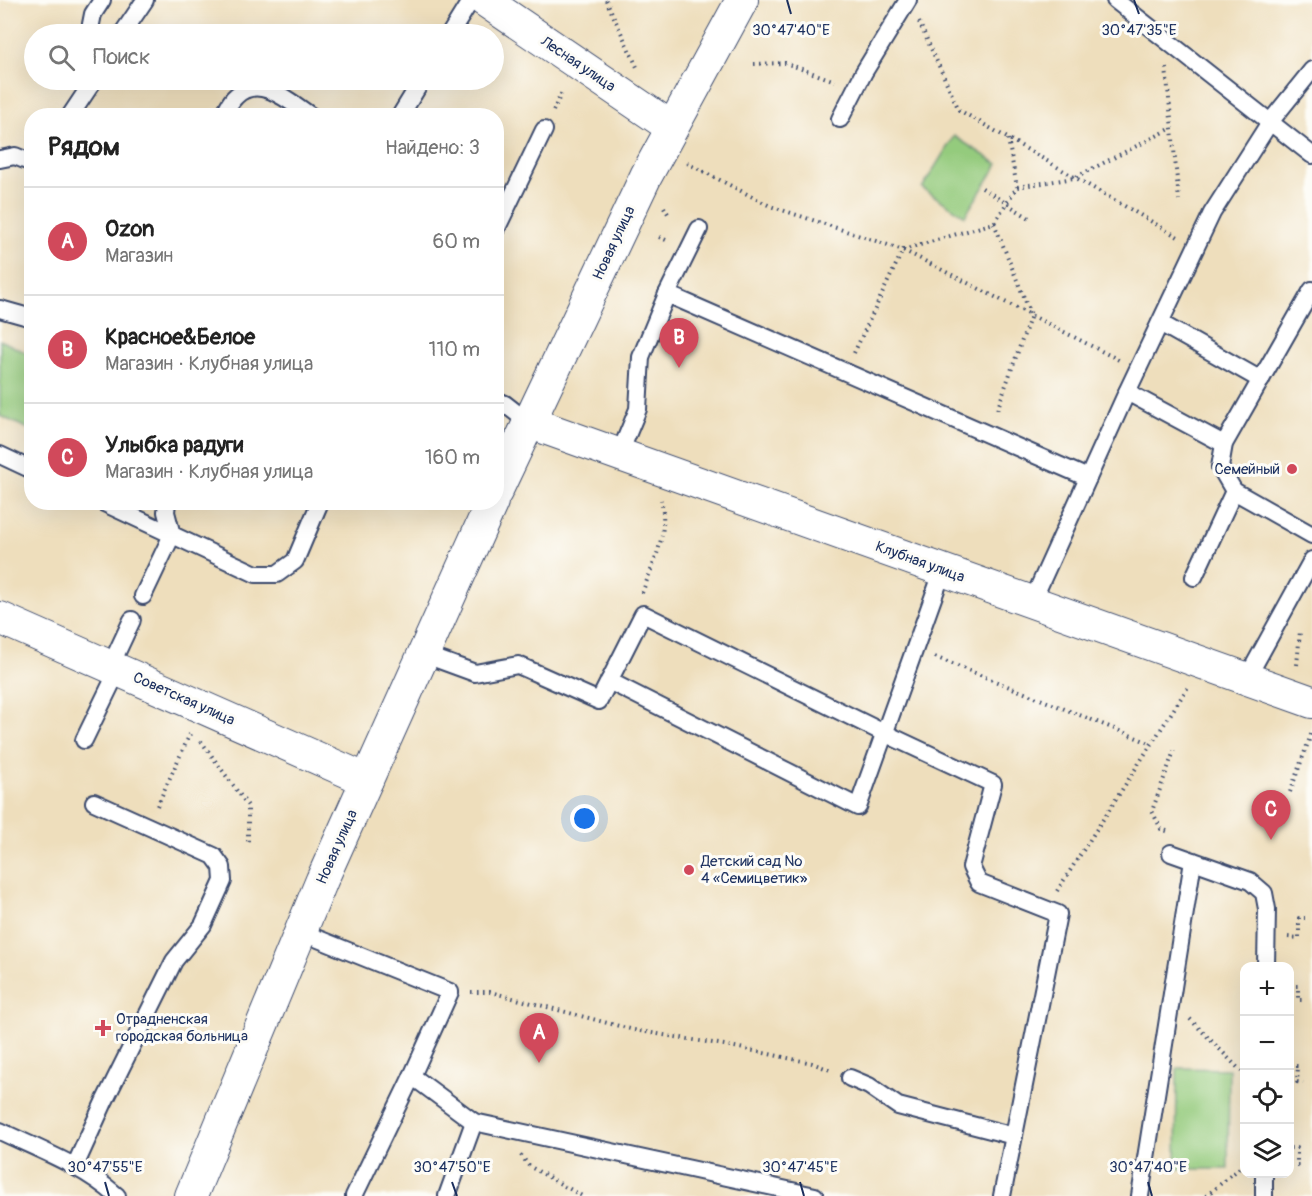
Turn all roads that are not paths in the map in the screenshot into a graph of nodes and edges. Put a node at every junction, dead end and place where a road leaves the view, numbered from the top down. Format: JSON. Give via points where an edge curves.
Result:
{"nodes":[{"id":1,"x":102,"y":0,"type":"edge"},
{"id":2,"x":145,"y":0,"type":"edge"},
{"id":3,"x":471,"y":0,"type":"edge"},
{"id":4,"x":484,"y":0,"type":"edge"},
{"id":5,"x":742,"y":0,"type":"edge"},
{"id":6,"x":908,"y":0,"type":"edge"},
{"id":7,"x":1115,"y":0,"type":"edge"},
{"id":8,"x":91,"y":24,"type":"edge"},
{"id":9,"x":129,"y":24,"type":"edge"},
{"id":10,"x":456,"y":24,"type":"edge"},
{"id":11,"x":1312,"y":70,"type":"edge"},
{"id":12,"x":87,"y":90,"type":"edge"},
{"id":13,"x":245,"y":90,"type":"edge"},
{"id":14,"x":270,"y":90,"type":"edge"},
{"id":15,"x":416,"y":90,"type":"edge"},
{"id":16,"x":75,"y":108,"type":"edge"},
{"id":17,"x":228,"y":108,"type":"edge"},
{"id":18,"x":298,"y":108,"type":"edge"},
{"id":19,"x":405,"y":108,"type":"edge"},
{"id":20,"x":840,"y":119,"type":"dead end"},
{"id":21,"x":1270,"y":122,"type":"junction"},
{"id":22,"x":544,"y":130,"type":"road end"},
{"id":23,"x":660,"y":130,"type":"junction"},
{"id":24,"x":1312,"y":155,"type":"edge"},
{"id":25,"x":0,"y":159,"type":"edge"},
{"id":26,"x":24,"y":160,"type":"edge"},
{"id":27,"x":504,"y":213,"type":"edge"},
{"id":28,"x":699,"y":229,"type":"dead end"},
{"id":29,"x":1312,"y":290,"type":"edge"},
{"id":30,"x":667,"y":294,"type":"junction"},
{"id":31,"x":0,"y":309,"type":"edge"},
{"id":32,"x":24,"y":316,"type":"edge"},
{"id":33,"x":1160,"y":323,"type":"junction"},
{"id":34,"x":1261,"y":380,"type":"junction"},
{"id":35,"x":1127,"y":392,"type":"junction"},
{"id":36,"x":504,"y":404,"type":"edge"},
{"id":37,"x":528,"y":422,"type":"junction"},
{"id":38,"x":1224,"y":444,"type":"junction"},
{"id":39,"x":0,"y":455,"type":"edge"},
{"id":40,"x":619,"y":455,"type":"junction"},
{"id":41,"x":24,"y":466,"type":"edge"},
{"id":42,"x":504,"y":474,"type":"edge"},
{"id":43,"x":1088,"y":478,"type":"junction"},
{"id":44,"x":1234,"y":491,"type":"junction"},
{"id":45,"x":119,"y":510,"type":"edge"},
{"id":46,"x":166,"y":510,"type":"edge"},
{"id":47,"x":317,"y":510,"type":"edge"},
{"id":48,"x":488,"y":510,"type":"edge"},
{"id":49,"x":172,"y":535,"type":"junction"},
{"id":50,"x":1312,"y":535,"type":"edge"},
{"id":51,"x":1312,"y":560,"type":"edge"},
{"id":52,"x":943,"y":570,"type":"junction"},
{"id":53,"x":1194,"y":578,"type":"dead end"},
{"id":54,"x":142,"y":596,"type":"dead end"},
{"id":55,"x":1032,"y":602,"type":"junction"},
{"id":56,"x":0,"y":618,"type":"edge"},
{"id":57,"x":132,"y":620,"type":"dead end"},
{"id":58,"x":423,"y":654,"type":"junction"},
{"id":59,"x":114,"y":668,"type":"junction"},
{"id":60,"x":1247,"y":678,"type":"junction"},
{"id":61,"x":609,"y":681,"type":"junction"},
{"id":62,"x":1312,"y":702,"type":"edge"},
{"id":63,"x":884,"y":733,"type":"junction"},
{"id":64,"x":84,"y":740,"type":"dead end"},
{"id":65,"x":367,"y":780,"type":"junction"},
{"id":66,"x":94,"y":802,"type":"dead end"},
{"id":67,"x":1171,"y":853,"type":"dead end"},
{"id":68,"x":1193,"y":861,"type":"junction"},
{"id":69,"x":301,"y":932,"type":"junction"},
{"id":70,"x":1266,"y":962,"type":"edge"},
{"id":71,"x":412,"y":1076,"type":"junction"},
{"id":72,"x":850,"y":1078,"type":"road end"},
{"id":73,"x":474,"y":1122,"type":"junction"},
{"id":74,"x":0,"y":1131,"type":"edge"},
{"id":75,"x":1014,"y":1136,"type":"junction"},
{"id":76,"x":75,"y":1166,"type":"junction"},
{"id":77,"x":1264,"y":1178,"type":"edge"},
{"id":78,"x":117,"y":1196,"type":"edge"},
{"id":79,"x":191,"y":1196,"type":"edge"},
{"id":80,"x":354,"y":1196,"type":"edge"},
{"id":81,"x":447,"y":1196,"type":"edge"},
{"id":82,"x":814,"y":1196,"type":"edge"},
{"id":83,"x":1002,"y":1196,"type":"edge"},
{"id":84,"x":1140,"y":1196,"type":"edge"},
{"id":85,"x":1264,"y":1196,"type":"edge"}],
"edges":[{"from":1,"to":8,"type":"lane"},
{"from":2,"to":9,"type":"lane"},
{"from":3,"to":10,"type":"lane"},
{"from":4,"to":23,"type":"street","name":"Лесная улица","via":[[577,63]]},
{"from":5,"to":23,"type":"street","name":"Новая улица"},
{"from":6,"to":20,"type":"lane"},
{"from":7,"to":21,"type":"lane"},
{"from":11,"to":21,"type":"lane"},
{"from":12,"to":16,"type":"lane"},
{"from":13,"to":17,"type":"lane"},
{"from":14,"to":18,"type":"lane"},
{"from":15,"to":19,"type":"lane"},
{"from":21,"to":24,"type":"lane"},
{"from":21,"to":33,"type":"lane","via":[[1212,213]]},
{"from":22,"to":27,"type":"lane"},
{"from":23,"to":37,"type":"street","name":"Новая улица"},
{"from":25,"to":26,"type":"lane","via":[[15,156]]},
{"from":28,"to":30,"type":"lane"},
{"from":29,"to":34,"type":"lane"},
{"from":30,"to":40,"type":"lane","via":[[641,357],[638,409]]},
{"from":30,"to":43,"type":"lane"},
{"from":31,"to":32,"type":"lane"},
{"from":33,"to":34,"type":"lane"},
{"from":33,"to":35,"type":"lane"},
{"from":34,"to":38,"type":"lane"},
{"from":35,"to":38,"type":"lane"},
{"from":35,"to":43,"type":"lane"},
{"from":36,"to":37,"type":"lane"},
{"from":37,"to":40,"type":"street","name":"Клубная улица"},
{"from":37,"to":42,"type":"street","name":"Новая улица"},
{"from":38,"to":44,"type":"lane","via":[[1220,467]]},
{"from":39,"to":41,"type":"lane"},
{"from":40,"to":52,"type":"street","name":"Клубная улица"},
{"from":43,"to":55,"type":"lane"},
{"from":44,"to":50,"type":"lane"},
{"from":44,"to":53,"type":"lane"},
{"from":45,"to":49,"type":"lane"},
{"from":46,"to":49,"type":"lane"},
{"from":47,"to":49,"type":"lane","via":[[295,561],[277,574],[256,574]]},
{"from":48,"to":58,"type":"street","name":"Новая улица"},
{"from":49,"to":54,"type":"lane"},
{"from":51,"to":60,"type":"lane"},
{"from":52,"to":55,"type":"street","name":"Клубная улица"},
{"from":52,"to":63,"type":"lane"},
{"from":55,"to":60,"type":"street","name":"Клубная улица"},
{"from":56,"to":59,"type":"street","name":"Советская улица"},
{"from":57,"to":59,"type":"lane"},
{"from":58,"to":61,"type":"lane","via":[[476,673],[518,665],[599,701]]},
{"from":58,"to":65,"type":"street","name":"Новая улица"},
{"from":59,"to":64,"type":"lane"},
{"from":59,"to":65,"type":"street","name":"Советская улица"},
{"from":60,"to":62,"type":"street","name":"Клубная улица"},
{"from":61,"to":63,"type":"lane","via":[[643,615]]},
{"from":61,"to":63,"type":"lane","via":[[858,807]]},
{"from":63,"to":75,"type":"lane","via":[[993,784],[971,867],[979,884],[1058,914]]},
{"from":65,"to":69,"type":"street","name":"Новая улица"},
{"from":66,"to":76,"type":"lane","via":[[214,856],[222,867],[223,881],[203,925],[174,961]]},
{"from":67,"to":68,"type":"lane"},
{"from":68,"to":70,"type":"lane","via":[[1250,881],[1264,893]]},
{"from":68,"to":84,"type":"lane"},
{"from":69,"to":71,"type":"lane","via":[[450,992]]},
{"from":69,"to":79,"type":"street","name":"Новая улица"},
{"from":71,"to":73,"type":"lane"},
{"from":71,"to":80,"type":"lane"},
{"from":72,"to":75,"type":"lane","via":[[898,1106]]},
{"from":73,"to":81,"type":"lane"},
{"from":73,"to":82,"type":"lane"},
{"from":74,"to":76,"type":"lane"},
{"from":75,"to":83,"type":"lane"},
{"from":76,"to":78,"type":"lane"},
{"from":77,"to":85,"type":"lane"}]}
